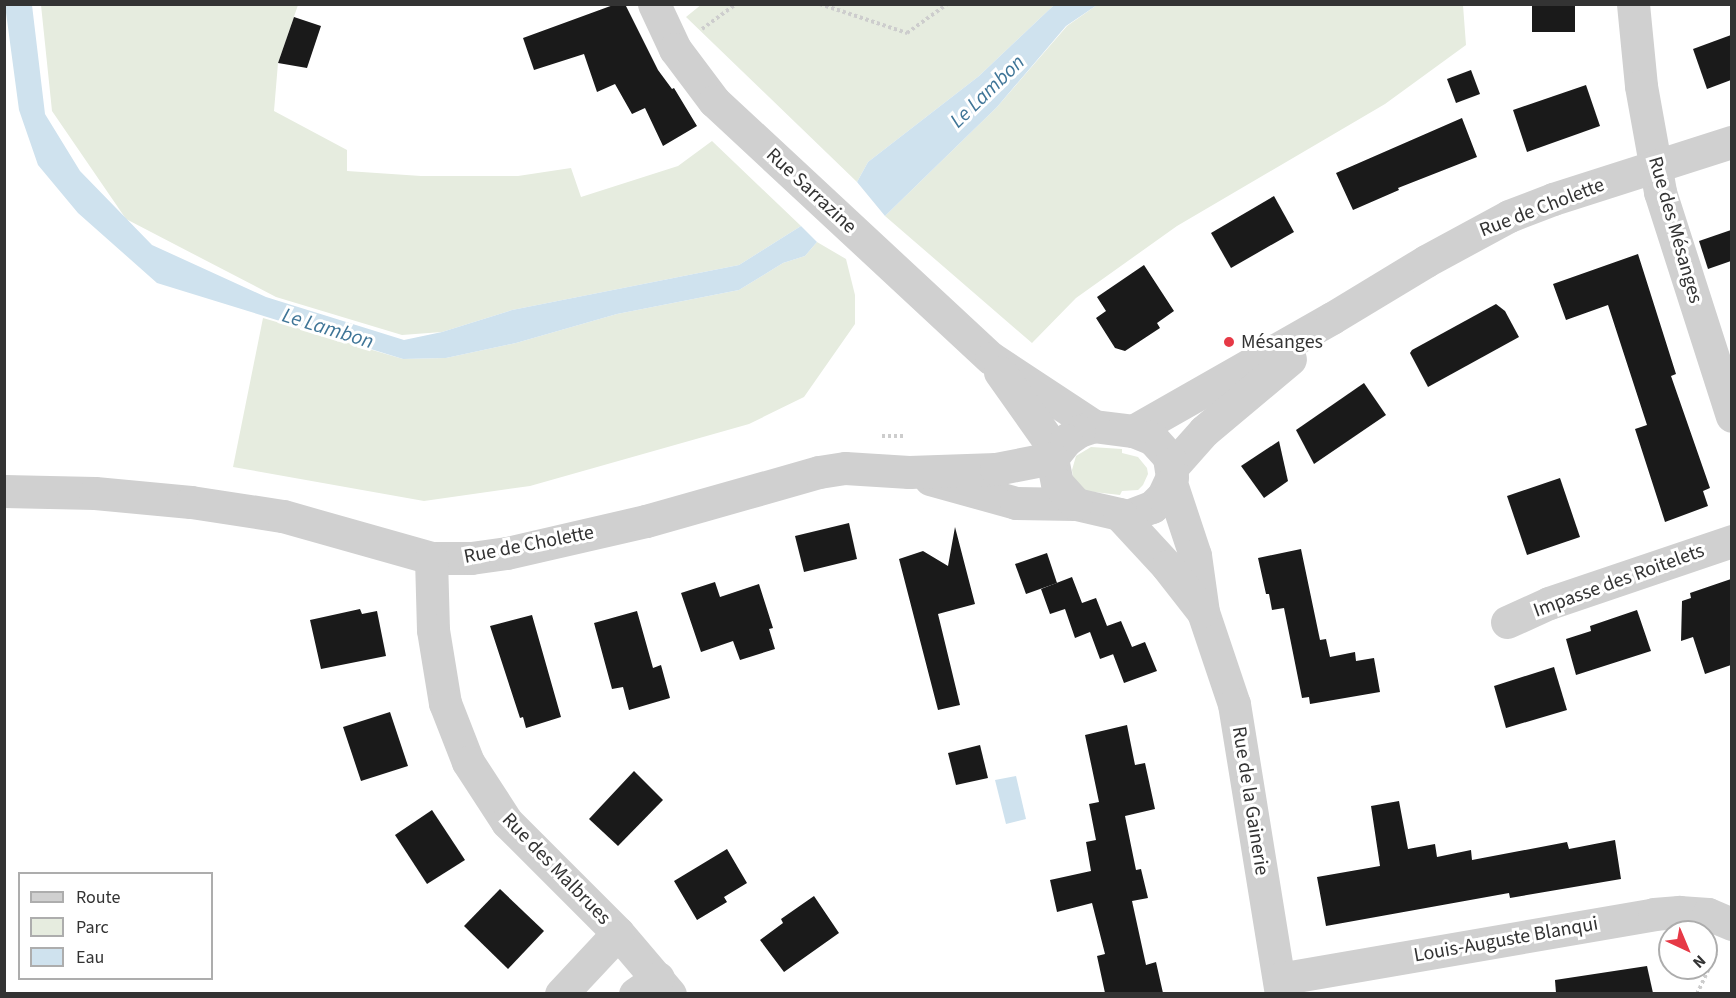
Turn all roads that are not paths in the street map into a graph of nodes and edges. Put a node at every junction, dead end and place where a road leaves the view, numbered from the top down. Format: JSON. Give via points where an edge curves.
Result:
{"nodes":[{"id":1,"x":654,"y":4,"type":"edge"},
{"id":2,"x":1633,"y":4,"type":"edge"},
{"id":3,"x":1731,"y":142,"type":"edge"},
{"id":4,"x":1654,"y":167,"type":"junction"},
{"id":5,"x":1332,"y":318,"type":"junction"},
{"id":6,"x":991,"y":358,"type":"junction"},
{"id":7,"x":1731,"y":416,"type":"edge"},
{"id":8,"x":1094,"y":426,"type":"junction"},
{"id":9,"x":1133,"y":430,"type":"junction"},
{"id":10,"x":1054,"y":455,"type":"junction"},
{"id":11,"x":909,"y":472,"type":"junction"},
{"id":12,"x":1171,"y":475,"type":"junction"},
{"id":13,"x":4,"y":491,"type":"edge"},
{"id":14,"x":1076,"y":504,"type":"junction"},
{"id":15,"x":1119,"y":514,"type":"junction"},
{"id":16,"x":1731,"y":541,"type":"edge"},
{"id":17,"x":431,"y":558,"type":"junction"},
{"id":18,"x":1203,"y":612,"type":"junction"},
{"id":19,"x":1507,"y":622,"type":"dead end"},
{"id":20,"x":1731,"y":921,"type":"edge"},
{"id":21,"x":618,"y":933,"type":"junction"},
{"id":22,"x":1280,"y":986,"type":"edge"},
{"id":23,"x":654,"y":988,"type":"edge"},
{"id":24,"x":561,"y":993,"type":"edge"}],
"edges":[{"from":1,"to":6,"type":"street","name":"Rue Sarrazine","via":[[675,49],[714,101]]},
{"from":2,"to":4,"type":"street","name":"Rue des Mésanges","via":[[1639,75]]},
{"from":3,"to":4,"type":"street","name":"Rue de Cholette"},
{"from":4,"to":5,"type":"street","name":"Rue de Cholette","via":[[1509,216]]},
{"from":4,"to":7,"type":"street","name":"Rue des Mésanges"},
{"from":5,"to":9,"type":"street","name":"Rue de Cholette"},
{"from":5,"to":12,"type":"street","name":"Rue de Cholette","via":[[1204,431]]},
{"from":6,"to":8,"type":"street","name":"Rue Sarrazine"},
{"from":6,"to":10,"type":"street","name":"Rue Sarrazine"},
{"from":8,"to":9,"type":"street"},
{"from":8,"to":10,"type":"street","via":[[1079,431]]},
{"from":9,"to":12,"type":"street","via":[[1153,439],[1169,457]]},
{"from":10,"to":11,"type":"street","name":"Rue de Cholette","via":[[996,469]]},
{"from":10,"to":14,"type":"street","via":[[1057,483]]},
{"from":11,"to":14,"type":"street","name":"Rue de Cholette","via":[[1016,503]]},
{"from":11,"to":17,"type":"street","name":"Rue de Cholette","via":[[845,468],[819,472],[646,521],[507,553]]},
{"from":12,"to":15,"type":"street","via":[[1163,496],[1152,507],[1136,514]]},
{"from":12,"to":18,"type":"street","name":"Rue de la Gainerie","via":[[1195,555]]},
{"from":13,"to":17,"type":"street","name":"Rue de Cholette","via":[[95,493],[283,516]]},
{"from":14,"to":15,"type":"street"},
{"from":15,"to":18,"type":"street","name":"Rue de la Gainerie"},
{"from":16,"to":19,"type":"street","name":"Impasse des Roitelets","via":[[1549,603]]},
{"from":17,"to":21,"type":"street","name":"Rue des Malbrues","via":[[433,630],[446,703],[468,762],[507,822]]},
{"from":18,"to":22,"type":"street","name":"Rue de la Gainerie","via":[[1234,704]]},
{"from":20,"to":22,"type":"street","name":"Louis-Auguste Blanqui","via":[[1708,914],[1654,914]]},
{"from":21,"to":23,"type":"street","name":"Rue des Malbrues"},
{"from":21,"to":24,"type":"street"}]}
